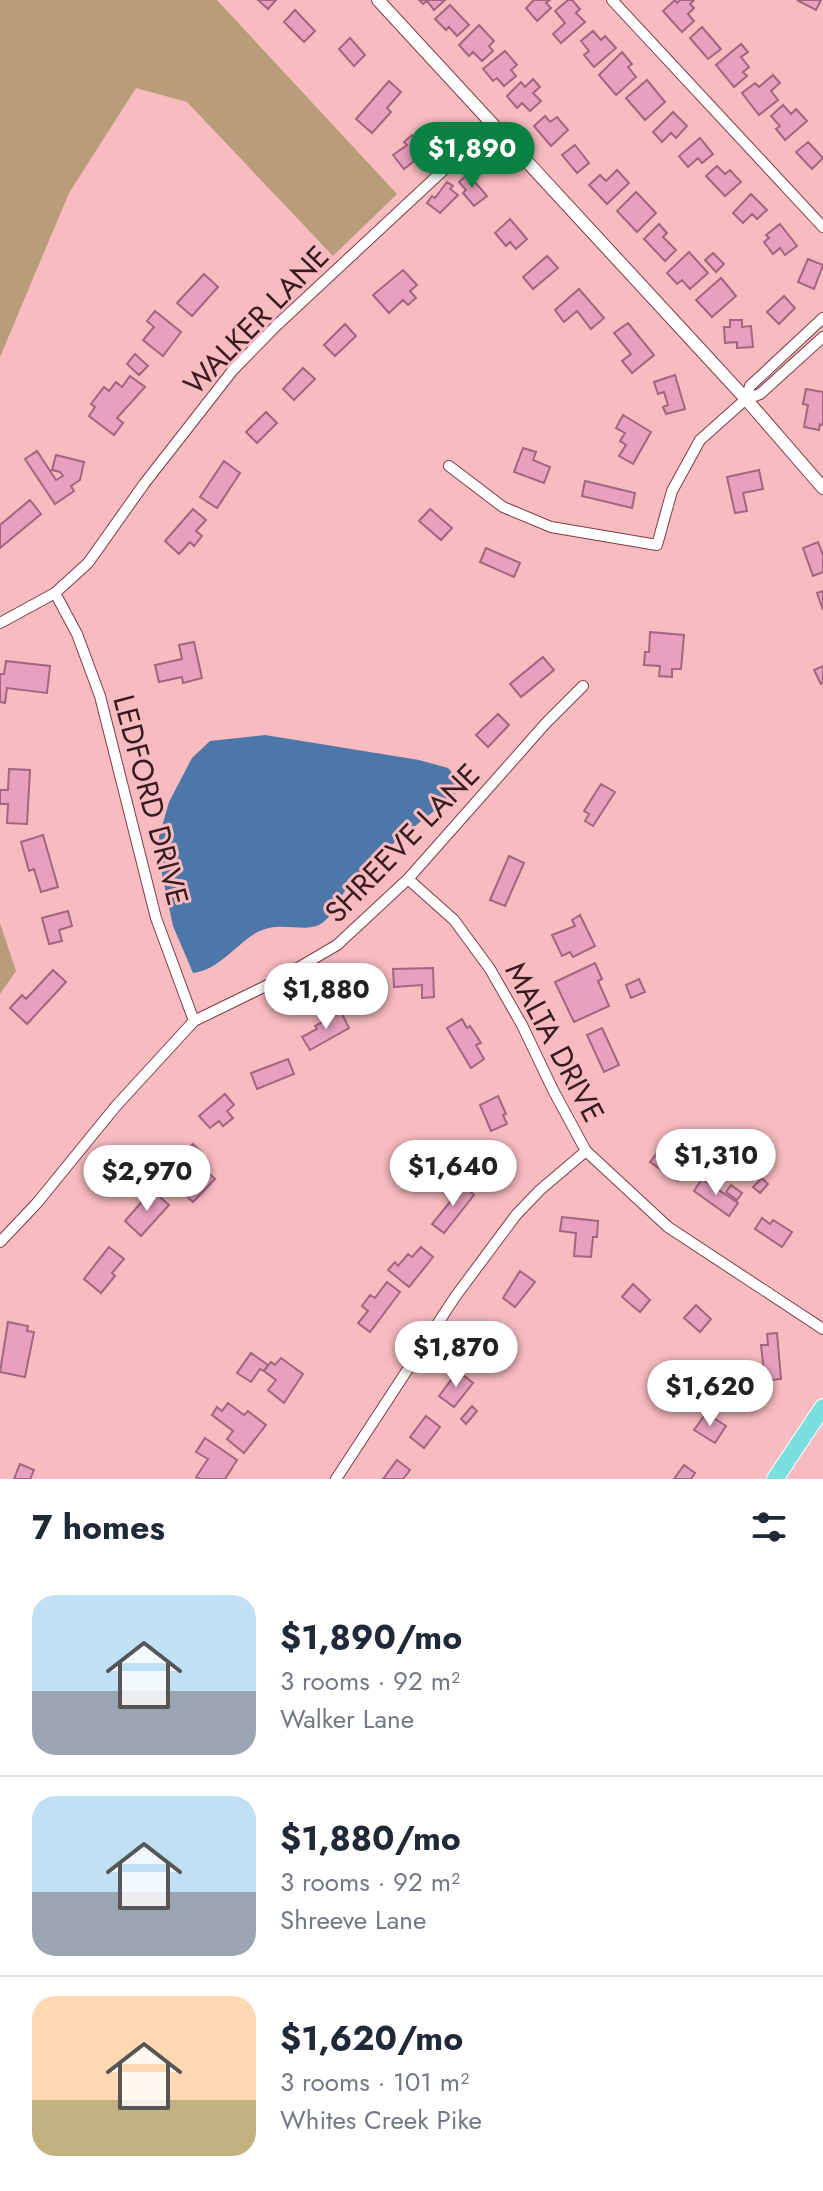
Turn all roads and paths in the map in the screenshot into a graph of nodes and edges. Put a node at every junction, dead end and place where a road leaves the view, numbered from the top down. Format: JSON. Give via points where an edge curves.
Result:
{"nodes":[{"id":1,"x":378,"y":0,"type":"edge"},
{"id":2,"x":612,"y":0,"type":"edge"},
{"id":3,"x":493,"y":124,"type":"junction"},
{"id":4,"x":823,"y":227,"type":"edge"},
{"id":5,"x":823,"y":318,"type":"edge"},
{"id":6,"x":823,"y":337,"type":"edge"},
{"id":7,"x":746,"y":399,"type":"junction"},
{"id":8,"x":449,"y":466,"type":"dead end"},
{"id":9,"x":823,"y":488,"type":"edge"},
{"id":10,"x":55,"y":593,"type":"junction"},
{"id":11,"x":0,"y":623,"type":"edge"},
{"id":12,"x":583,"y":686,"type":"dead end"},
{"id":13,"x":408,"y":879,"type":"junction"},
{"id":14,"x":194,"y":1021,"type":"junction"},
{"id":15,"x":586,"y":1151,"type":"junction"},
{"id":16,"x":0,"y":1242,"type":"edge"},
{"id":17,"x":823,"y":1329,"type":"edge"},
{"id":18,"x":823,"y":1407,"type":"edge"},
{"id":19,"x":336,"y":1479,"type":"edge"},
{"id":20,"x":775,"y":1479,"type":"edge"}],
"edges":[{"from":1,"to":3,"type":"street"},
{"from":2,"to":4,"type":"street"},
{"from":3,"to":7,"type":"street"},
{"from":3,"to":10,"type":"street","name":"WALKER LANE","via":[[233,370],[88,563]]},
{"from":5,"to":7,"type":"street","via":[[750,386]]},
{"from":6,"to":7,"type":"street","via":[[760,394]]},
{"from":7,"to":8,"type":"street","via":[[700,440],[672,491],[657,545],[551,527],[503,507]]},
{"from":7,"to":9,"type":"street"},
{"from":10,"to":11,"type":"street","name":"WALKER LANE"},
{"from":10,"to":14,"type":"street","name":"LEDFORD DRIVE","via":[[100,696],[156,918]]},
{"from":12,"to":13,"type":"street","name":"SHREEVE LANE"},
{"from":13,"to":14,"type":"street","name":"SHREEVE LANE","via":[[319,957]]},
{"from":13,"to":15,"type":"street","name":"MALTA DRIVE","via":[[454,920],[490,969]]},
{"from":14,"to":16,"type":"street","name":"SHREEVE LANE"},
{"from":15,"to":17,"type":"street","name":"MALTA DRIVE","via":[[668,1227]]},
{"from":15,"to":19,"type":"street","via":[[516,1215],[455,1297]]},
{"from":18,"to":20,"type":"main road"}]}
